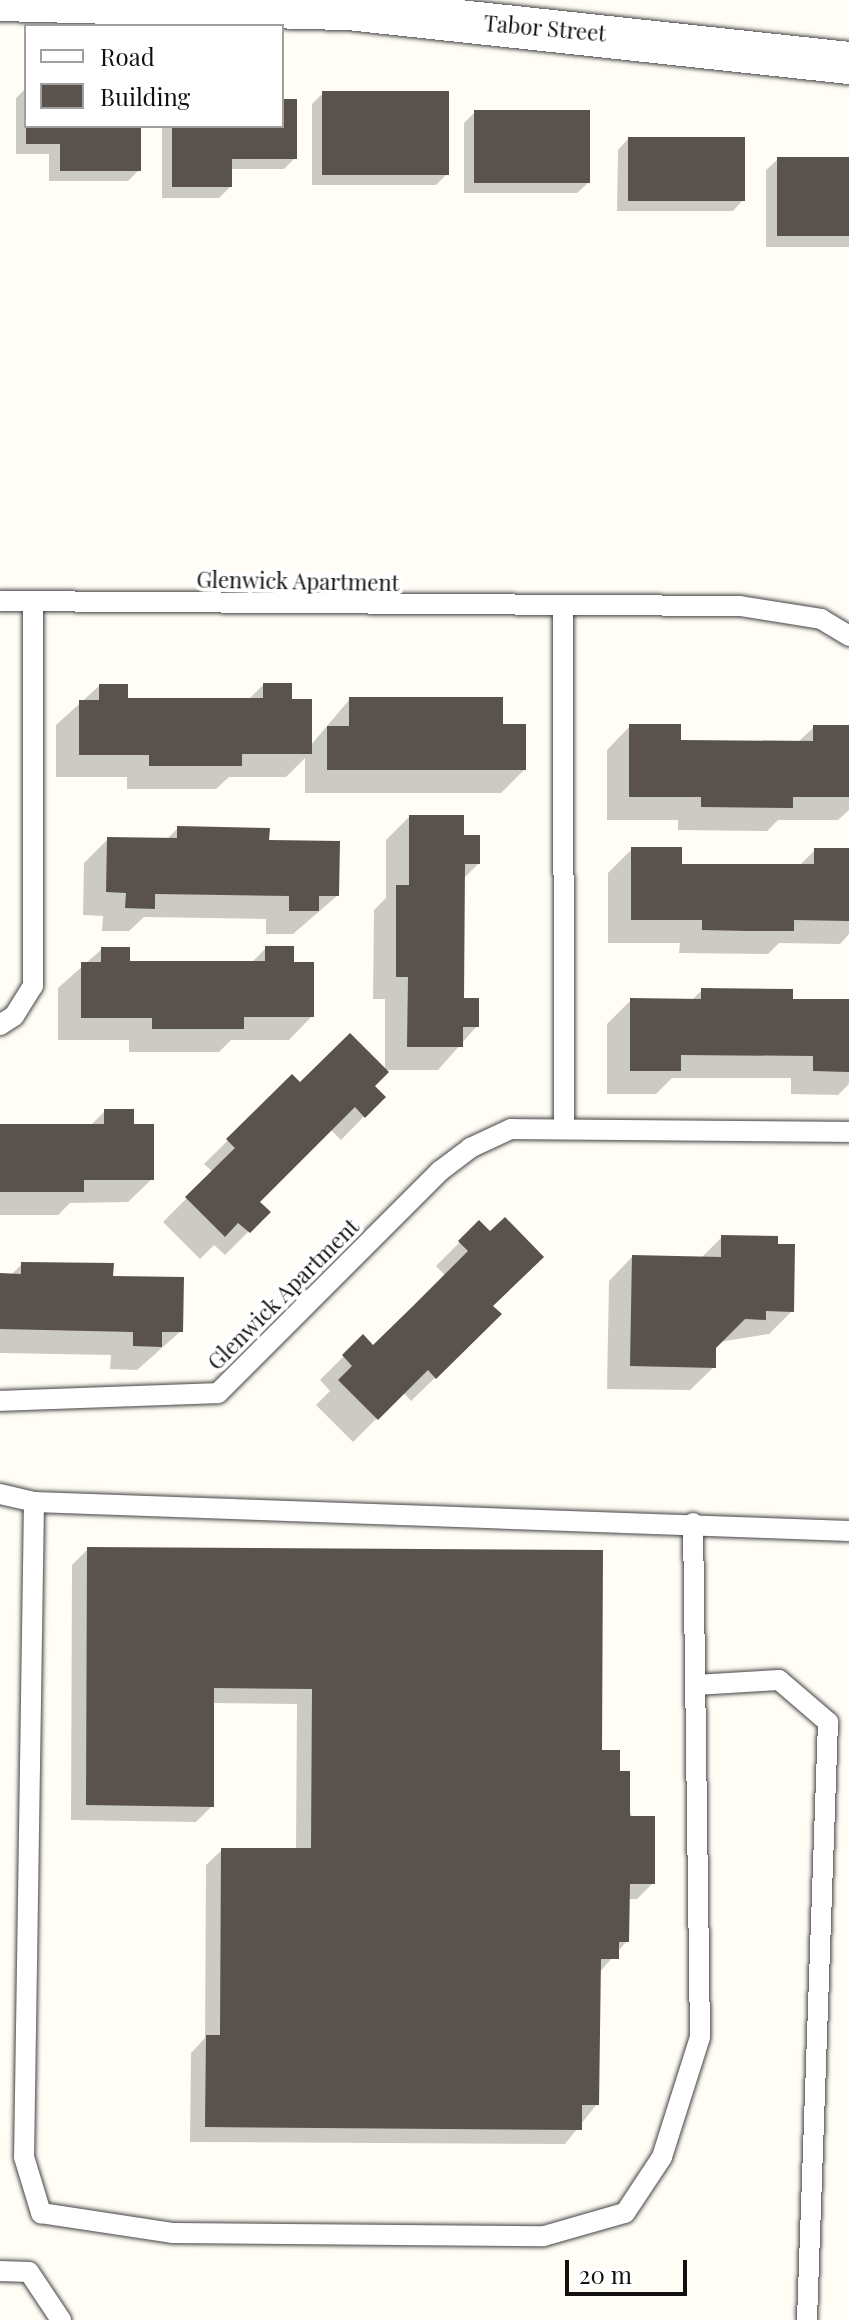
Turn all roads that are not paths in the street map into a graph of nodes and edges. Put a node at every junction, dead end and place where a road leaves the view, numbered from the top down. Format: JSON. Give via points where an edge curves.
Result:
{"nodes":[{"id":1,"x":0,"y":0,"type":"edge"},
{"id":2,"x":849,"y":63,"type":"edge"},
{"id":3,"x":0,"y":601,"type":"edge"},
{"id":4,"x":33,"y":601,"type":"junction"},
{"id":5,"x":563,"y":608,"type":"junction"},
{"id":6,"x":849,"y":636,"type":"edge"},
{"id":7,"x":0,"y":1025,"type":"edge"},
{"id":8,"x":564,"y":1129,"type":"junction"},
{"id":9,"x":849,"y":1132,"type":"edge"},
{"id":10,"x":0,"y":1401,"type":"edge"},
{"id":11,"x":0,"y":1494,"type":"edge"},
{"id":12,"x":34,"y":1502,"type":"junction"},
{"id":13,"x":693,"y":1523,"type":"junction"},
{"id":14,"x":849,"y":1531,"type":"edge"},
{"id":15,"x":695,"y":1685,"type":"junction"},
{"id":16,"x":0,"y":2271,"type":"edge"},
{"id":17,"x":807,"y":2312,"type":"edge"},
{"id":18,"x":61,"y":2320,"type":"edge"}],
"edges":[{"from":1,"to":2,"type":"street","name":"Tabor Street","via":[[348,9]]},
{"from":3,"to":4,"type":"lane","name":"Glenwick Apartment"},
{"from":4,"to":5,"type":"lane","name":"Glenwick Apartment"},
{"from":4,"to":7,"type":"lane","via":[[33,986],[14,1016]]},
{"from":5,"to":6,"type":"lane","name":"Glenwick Apartment","via":[[740,606],[821,619]]},
{"from":5,"to":8,"type":"lane"},
{"from":8,"to":9,"type":"lane","name":"Glenwick Apartment"},
{"from":8,"to":10,"type":"lane","name":"Glenwick Apartment","via":[[511,1129],[470,1148],[218,1393]]},
{"from":11,"to":12,"type":"lane"},
{"from":12,"to":13,"type":"lane"},
{"from":12,"to":15,"type":"lane","via":[[24,2157],[41,2213],[173,2233],[544,2236],[625,2213],[662,2157],[700,2037]]},
{"from":13,"to":14,"type":"lane"},
{"from":13,"to":15,"type":"lane"},
{"from":15,"to":17,"type":"lane","via":[[779,1680],[828,1722]]},
{"from":16,"to":18,"type":"lane","via":[[29,2272]]}]}
